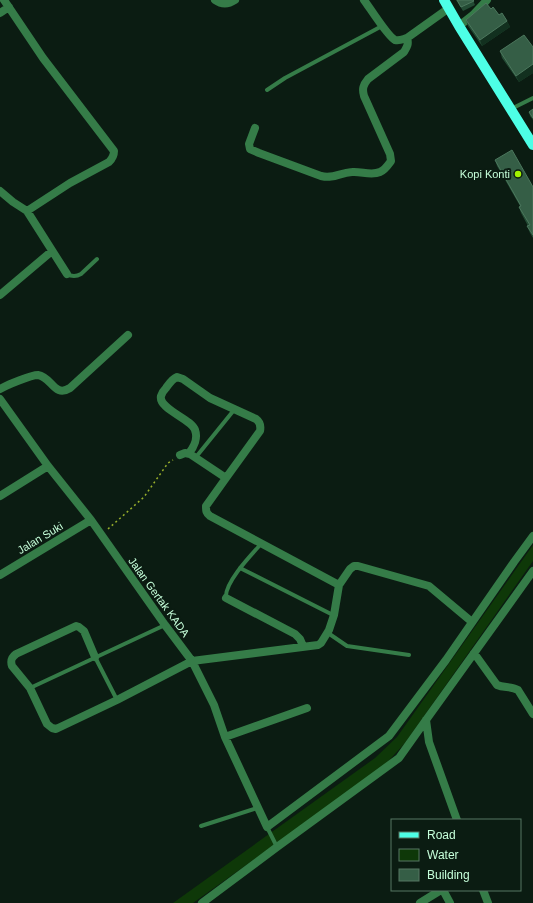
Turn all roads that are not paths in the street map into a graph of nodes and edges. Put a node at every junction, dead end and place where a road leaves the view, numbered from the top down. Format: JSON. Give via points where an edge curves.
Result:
{"nodes":[{"id":1,"x":216,"y":0,"type":"edge"},
{"id":2,"x":235,"y":0,"type":"edge"},
{"id":3,"x":364,"y":0,"type":"edge"},
{"id":4,"x":487,"y":0,"type":"edge"},
{"id":5,"x":6,"y":3,"type":"edge"},
{"id":6,"x":447,"y":4,"type":"edge"},
{"id":7,"x":0,"y":13,"type":"edge"},
{"id":8,"x":382,"y":25,"type":"junction"},
{"id":9,"x":459,"y":26,"type":"junction"},
{"id":10,"x":407,"y":38,"type":"junction"},
{"id":11,"x":267,"y":90,"type":"dead end"},
{"id":12,"x":533,"y":98,"type":"edge"},
{"id":13,"x":511,"y":110,"type":"junction"},
{"id":14,"x":255,"y":128,"type":"dead end"},
{"id":15,"x":533,"y":145,"type":"edge"},
{"id":16,"x":0,"y":191,"type":"edge"},
{"id":17,"x":27,"y":211,"type":"junction"},
{"id":18,"x":52,"y":251,"type":"junction"},
{"id":19,"x":97,"y":259,"type":"dead end"},
{"id":20,"x":67,"y":274,"type":"joint"},
{"id":21,"x":0,"y":295,"type":"edge"},
{"id":22,"x":128,"y":334,"type":"dead end"},
{"id":23,"x":1,"y":387,"type":"edge"},
{"id":24,"x":0,"y":399,"type":"edge"},
{"id":25,"x":234,"y":410,"type":"junction"},
{"id":26,"x":180,"y":455,"type":"road end"},
{"id":27,"x":192,"y":455,"type":"junction"},
{"id":28,"x":48,"y":466,"type":"junction"},
{"id":29,"x":226,"y":478,"type":"junction"},
{"id":30,"x":0,"y":496,"type":"edge"},
{"id":31,"x":91,"y":520,"type":"junction"},
{"id":32,"x":533,"y":536,"type":"edge"},
{"id":33,"x":261,"y":544,"type":"junction"},
{"id":34,"x":240,"y":568,"type":"junction"},
{"id":35,"x":533,"y":571,"type":"edge"},
{"id":36,"x":0,"y":575,"type":"edge"},
{"id":37,"x":339,"y":585,"type":"junction"},
{"id":38,"x":226,"y":598,"type":"joint"},
{"id":39,"x":334,"y":615,"type":"junction"},
{"id":40,"x":472,"y":622,"type":"junction"},
{"id":41,"x":165,"y":625,"type":"junction"},
{"id":42,"x":328,"y":632,"type":"junction"},
{"id":43,"x":303,"y":646,"type":"junction"},
{"id":44,"x":474,"y":653,"type":"junction"},
{"id":45,"x":409,"y":655,"type":"dead end"},
{"id":46,"x":95,"y":657,"type":"junction"},
{"id":47,"x":192,"y":661,"type":"junction"},
{"id":48,"x":30,"y":688,"type":"junction"},
{"id":49,"x":117,"y":700,"type":"junction"},
{"id":50,"x":307,"y":708,"type":"dead end"},
{"id":51,"x":533,"y":714,"type":"edge"},
{"id":52,"x":426,"y":720,"type":"junction"},
{"id":53,"x":225,"y":737,"type":"junction"},
{"id":54,"x":258,"y":808,"type":"junction"},
{"id":55,"x":457,"y":819,"type":"edge"},
{"id":56,"x":201,"y":826,"type":"dead end"},
{"id":57,"x":267,"y":827,"type":"junction"},
{"id":58,"x":277,"y":847,"type":"junction"},
{"id":59,"x":440,"y":891,"type":"edge"},
{"id":60,"x":443,"y":891,"type":"edge"},
{"id":61,"x":483,"y":891,"type":"edge"},
{"id":62,"x":202,"y":903,"type":"edge"},
{"id":63,"x":420,"y":903,"type":"edge"},
{"id":64,"x":450,"y":903,"type":"edge"},
{"id":65,"x":481,"y":903,"type":"edge"},
{"id":66,"x":488,"y":903,"type":"edge"}],
"edges":[{"from":1,"to":2,"type":"street","via":[[225,4]]},
{"from":3,"to":8,"type":"street"},
{"from":4,"to":9,"type":"street"},
{"from":5,"to":7,"type":"street"},
{"from":5,"to":17,"type":"street","via":[[43,58],[114,151],[109,162]]},
{"from":6,"to":9,"type":"main road"},
{"from":6,"to":10,"type":"street"},
{"from":8,"to":10,"type":"street","via":[[394,39],[400,41]]},
{"from":8,"to":11,"type":"lane"},
{"from":9,"to":13,"type":"main road"},
{"from":10,"to":14,"type":"street","via":[[407,48],[404,52],[364,84],[364,96],[390,154],[391,161],[380,172],[353,172],[328,178],[321,176],[250,149],[248,147]]},
{"from":12,"to":13,"type":"lane"},
{"from":13,"to":15,"type":"main road"},
{"from":16,"to":17,"type":"street"},
{"from":17,"to":18,"type":"street"},
{"from":18,"to":20,"type":"street"},
{"from":18,"to":21,"type":"street"},
{"from":19,"to":20,"type":"lane","via":[[78,276]]},
{"from":22,"to":23,"type":"street","via":[[64,391],[39,375]]},
{"from":24,"to":28,"type":"street","name":"Jalan Gertak KADA"},
{"from":25,"to":27,"type":"lane"},
{"from":25,"to":27,"type":"street","via":[[210,398],[181,378],[172,380],[161,395],[161,399],[196,430]]},
{"from":25,"to":29,"type":"street","via":[[259,421],[261,428]]},
{"from":26,"to":27,"type":"street"},
{"from":27,"to":29,"type":"street"},
{"from":28,"to":30,"type":"street"},
{"from":28,"to":31,"type":"street","name":"Jalan Gertak KADA"},
{"from":29,"to":33,"type":"street","via":[[206,506],[207,514]]},
{"from":31,"to":36,"type":"street","name":"Jalan Suki"},
{"from":31,"to":41,"type":"street","name":"Jalan Gertak KADA"},
{"from":32,"to":40,"type":"street"},
{"from":33,"to":34,"type":"lane"},
{"from":33,"to":37,"type":"street"},
{"from":34,"to":38,"type":"lane","via":[[226,593]]},
{"from":34,"to":39,"type":"lane"},
{"from":35,"to":44,"type":"street"},
{"from":37,"to":39,"type":"street"},
{"from":37,"to":40,"type":"street","via":[[350,569],[356,566],[427,585]]},
{"from":38,"to":43,"type":"street","via":[[296,634]]},
{"from":39,"to":42,"type":"street"},
{"from":40,"to":57,"type":"street","via":[[389,736]]},
{"from":41,"to":46,"type":"lane"},
{"from":41,"to":47,"type":"street","name":"Jalan Gertak KADA"},
{"from":42,"to":43,"type":"street","via":[[318,645]]},
{"from":42,"to":45,"type":"lane","via":[[347,646]]},
{"from":43,"to":47,"type":"street"},
{"from":44,"to":51,"type":"street","via":[[497,685],[518,690]]},
{"from":44,"to":52,"type":"street"},
{"from":46,"to":48,"type":"lane"},
{"from":46,"to":48,"type":"street","via":[[84,631],[76,626],[30,647],[13,656],[11,662]]},
{"from":46,"to":49,"type":"lane"},
{"from":47,"to":49,"type":"street"},
{"from":47,"to":53,"type":"street","name":"Jalan Gertak KADA","via":[[214,705]]},
{"from":48,"to":49,"type":"street","via":[[47,724],[56,729]]},
{"from":50,"to":53,"type":"street"},
{"from":52,"to":55,"type":"street","via":[[429,742]]},
{"from":52,"to":58,"type":"street","via":[[400,758]]},
{"from":53,"to":54,"type":"street","name":"Jalan Gertak KADA"},
{"from":54,"to":56,"type":"lane"},
{"from":54,"to":57,"type":"street","name":"Jalan Gertak KADA"},
{"from":57,"to":58,"type":"lane"},
{"from":58,"to":62,"type":"street"},
{"from":59,"to":63,"type":"street"},
{"from":60,"to":64,"type":"street"},
{"from":61,"to":65,"type":"street"},
{"from":61,"to":66,"type":"street"}]}
